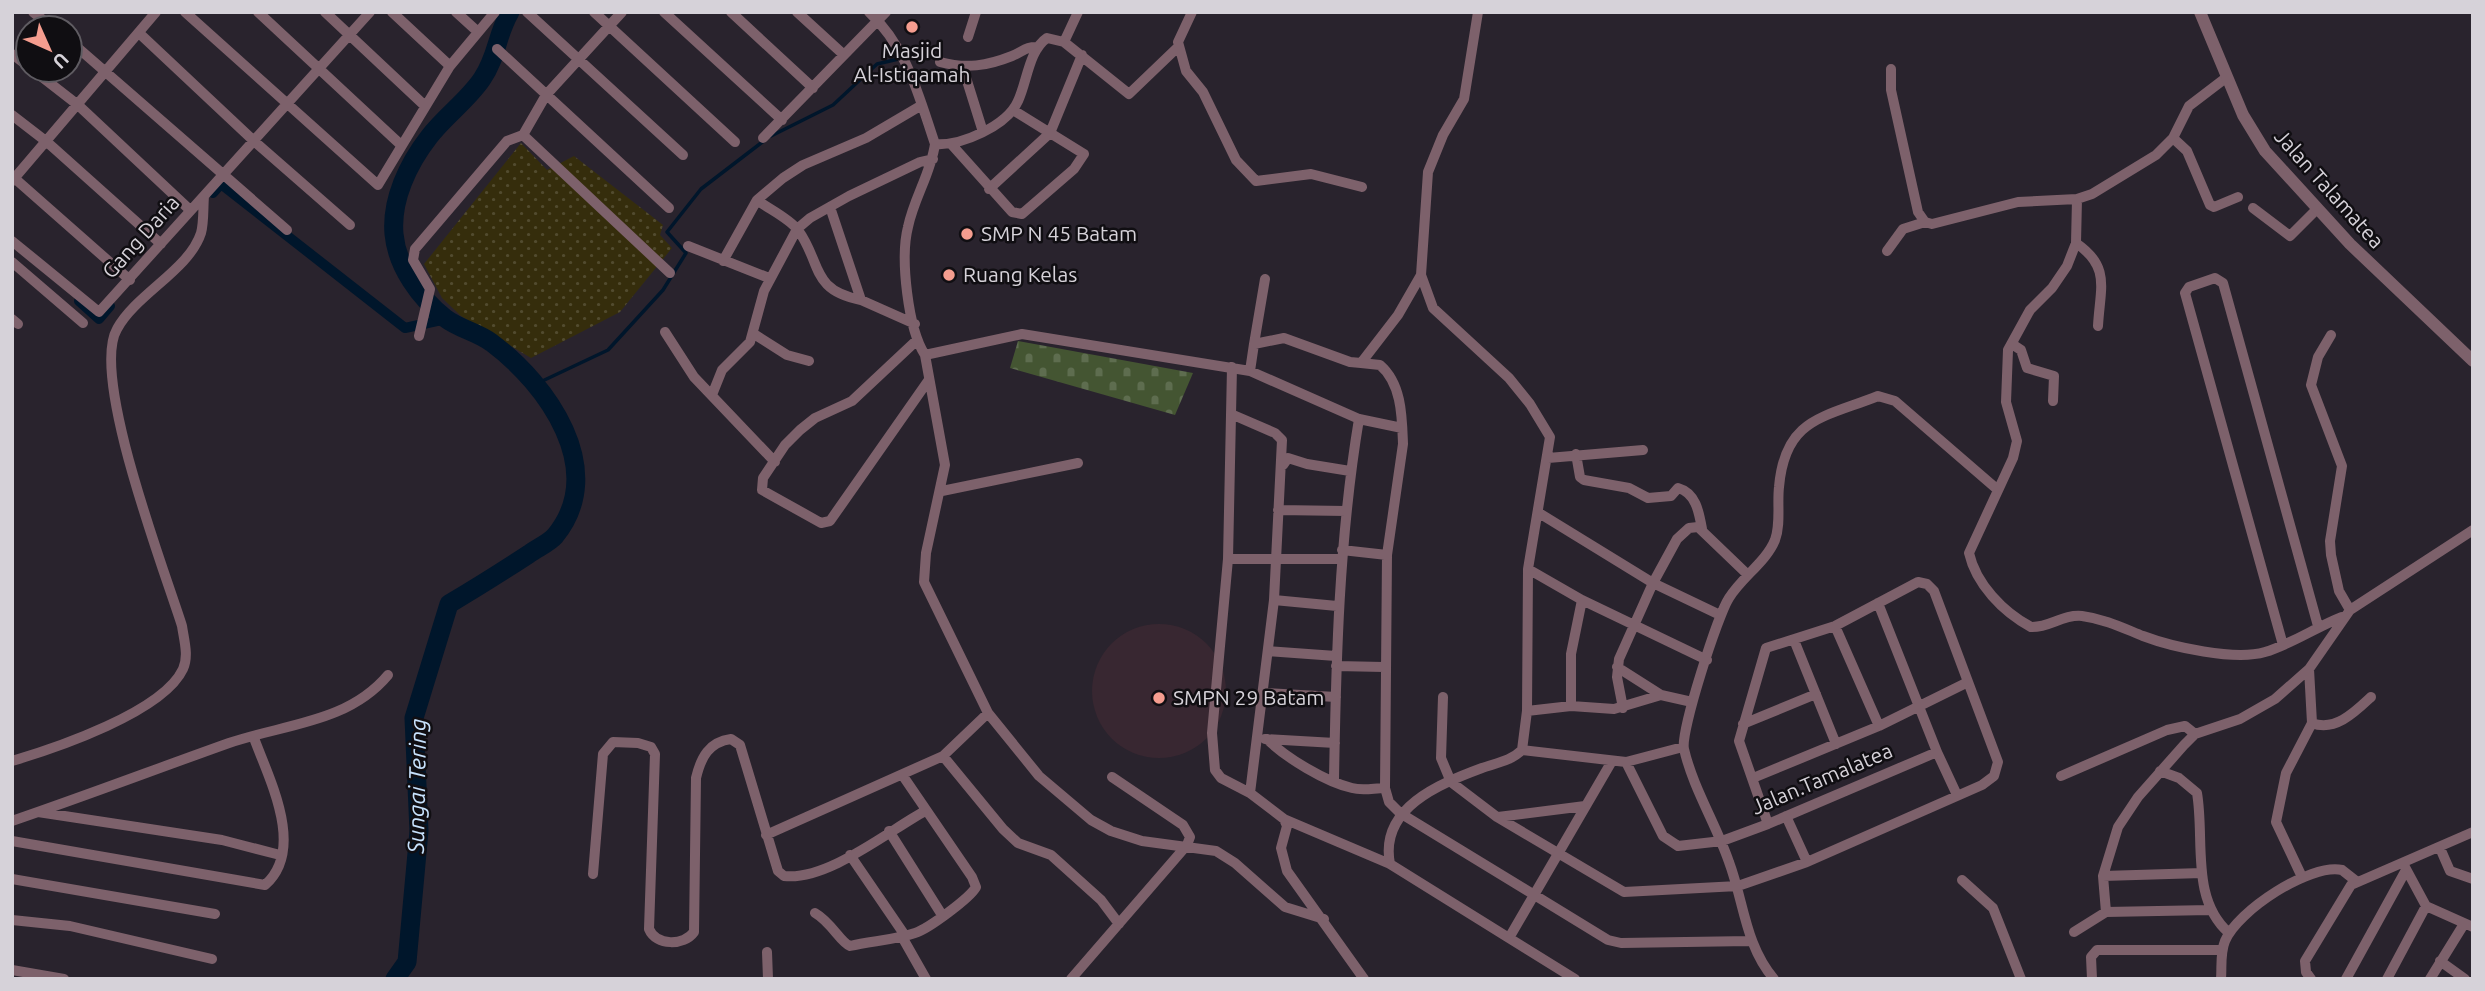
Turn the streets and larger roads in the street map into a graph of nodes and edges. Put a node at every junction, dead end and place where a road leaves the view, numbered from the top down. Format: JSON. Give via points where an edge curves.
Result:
{"nodes":[{"id":1,"x":156,"y":12,"type":"edge"},
{"id":2,"x":185,"y":12,"type":"edge"},
{"id":3,"x":258,"y":12,"type":"edge"},
{"id":4,"x":324,"y":12,"type":"edge"},
{"id":5,"x":370,"y":12,"type":"edge"},
{"id":6,"x":391,"y":12,"type":"edge"},
{"id":7,"x":456,"y":12,"type":"edge"},
{"id":8,"x":495,"y":12,"type":"edge"},
{"id":9,"x":527,"y":12,"type":"edge"},
{"id":10,"x":594,"y":12,"type":"edge"},
{"id":11,"x":622,"y":12,"type":"edge"},
{"id":12,"x":664,"y":12,"type":"edge"},
{"id":13,"x":731,"y":12,"type":"edge"},
{"id":14,"x":797,"y":12,"type":"edge"},
{"id":15,"x":869,"y":12,"type":"edge"},
{"id":16,"x":976,"y":12,"type":"edge"},
{"id":17,"x":1078,"y":12,"type":"edge"},
{"id":18,"x":1192,"y":12,"type":"edge"},
{"id":19,"x":1478,"y":12,"type":"edge"},
{"id":20,"x":2200,"y":12,"type":"edge"},
{"id":21,"x":882,"y":16,"type":"edge"},
{"id":22,"x":609,"y":25,"type":"junction"},
{"id":23,"x":478,"y":32,"type":"junction"},
{"id":24,"x":139,"y":33,"type":"junction"},
{"id":25,"x":350,"y":35,"type":"junction"},
{"id":26,"x":968,"y":37,"type":"dead end"},
{"id":27,"x":1064,"y":42,"type":"junction"},
{"id":28,"x":1038,"y":47,"type":"junction"},
{"id":29,"x":1178,"y":47,"type":"junction"},
{"id":30,"x":497,"y":49,"type":"dead end"},
{"id":31,"x":84,"y":52,"type":"edge"},
{"id":32,"x":844,"y":55,"type":"junction"},
{"id":33,"x":1082,"y":55,"type":"junction"},
{"id":34,"x":577,"y":61,"type":"junction"},
{"id":35,"x":940,"y":62,"type":"dead end"},
{"id":36,"x":450,"y":66,"type":"junction"},
{"id":37,"x":320,"y":67,"type":"junction"},
{"id":38,"x":963,"y":68,"type":"junction"},
{"id":39,"x":1891,"y":69,"type":"dead end"},
{"id":40,"x":107,"y":71,"type":"junction"},
{"id":41,"x":2227,"y":78,"type":"junction"},
{"id":42,"x":50,"y":84,"type":"edge"},
{"id":43,"x":813,"y":88,"type":"junction"},
{"id":44,"x":546,"y":95,"type":"junction"},
{"id":45,"x":287,"y":105,"type":"junction"},
{"id":46,"x":424,"y":105,"type":"junction"},
{"id":47,"x":922,"y":105,"type":"junction"},
{"id":48,"x":78,"y":106,"type":"junction"},
{"id":49,"x":1013,"y":110,"type":"junction"},
{"id":50,"x":12,"y":115,"type":"edge"},
{"id":51,"x":782,"y":120,"type":"junction"},
{"id":52,"x":983,"y":132,"type":"junction"},
{"id":53,"x":1050,"y":133,"type":"junction"},
{"id":54,"x":523,"y":135,"type":"junction"},
{"id":55,"x":763,"y":138,"type":"dead end"},
{"id":56,"x":2173,"y":138,"type":"junction"},
{"id":57,"x":254,"y":141,"type":"junction"},
{"id":58,"x":47,"y":142,"type":"junction"},
{"id":59,"x":735,"y":142,"type":"dead end"},
{"id":60,"x":935,"y":144,"type":"junction"},
{"id":61,"x":401,"y":145,"type":"junction"},
{"id":62,"x":952,"y":145,"type":"junction"},
{"id":63,"x":683,"y":155,"type":"dead end"},
{"id":64,"x":933,"y":159,"type":"junction"},
{"id":65,"x":224,"y":176,"type":"junction"},
{"id":66,"x":13,"y":178,"type":"edge"},
{"id":67,"x":1362,"y":187,"type":"dead end"},
{"id":68,"x":989,"y":189,"type":"junction"},
{"id":69,"x":2238,"y":197,"type":"dead end"},
{"id":70,"x":203,"y":199,"type":"junction"},
{"id":71,"x":757,"y":200,"type":"junction"},
{"id":72,"x":2077,"y":200,"type":"junction"},
{"id":73,"x":830,"y":207,"type":"junction"},
{"id":74,"x":669,"y":208,"type":"dead end"},
{"id":75,"x":2253,"y":208,"type":"dead end"},
{"id":76,"x":2317,"y":209,"type":"junction"},
{"id":77,"x":190,"y":210,"type":"junction"},
{"id":78,"x":1925,"y":222,"type":"junction"},
{"id":79,"x":350,"y":225,"type":"dead end"},
{"id":80,"x":797,"y":229,"type":"junction"},
{"id":81,"x":288,"y":230,"type":"dead end"},
{"id":82,"x":12,"y":241,"type":"edge"},
{"id":83,"x":2076,"y":243,"type":"junction"},
{"id":84,"x":161,"y":244,"type":"junction"},
{"id":85,"x":688,"y":246,"type":"dead end"},
{"id":86,"x":1887,"y":251,"type":"dead end"},
{"id":87,"x":723,"y":261,"type":"junction"},
{"id":88,"x":12,"y":262,"type":"edge"},
{"id":89,"x":670,"y":273,"type":"dead end"},
{"id":90,"x":1421,"y":275,"type":"junction"},
{"id":91,"x":769,"y":278,"type":"junction"},
{"id":92,"x":1265,"y":279,"type":"dead end"},
{"id":93,"x":130,"y":280,"type":"junction"},
{"id":94,"x":861,"y":300,"type":"junction"},
{"id":95,"x":83,"y":323,"type":"dead end"},
{"id":96,"x":915,"y":324,"type":"junction"},
{"id":97,"x":2098,"y":326,"type":"dead end"},
{"id":98,"x":666,"y":332,"type":"dead end"},
{"id":99,"x":754,"y":334,"type":"junction"},
{"id":100,"x":2332,"y":335,"type":"dead end"},
{"id":101,"x":419,"y":336,"type":"dead end"},
{"id":102,"x":916,"y":341,"type":"junction"},
{"id":103,"x":1254,"y":344,"type":"junction"},
{"id":104,"x":2012,"y":344,"type":"junction"},
{"id":105,"x":925,"y":355,"type":"junction"},
{"id":106,"x":809,"y":360,"type":"dead end"},
{"id":107,"x":2473,"y":361,"type":"edge"},
{"id":108,"x":1361,"y":363,"type":"junction"},
{"id":109,"x":1232,"y":367,"type":"junction"},
{"id":110,"x":1250,"y":371,"type":"junction"},
{"id":111,"x":928,"y":381,"type":"junction"},
{"id":112,"x":712,"y":395,"type":"junction"},
{"id":113,"x":2053,"y":401,"type":"dead end"},
{"id":114,"x":1231,"y":414,"type":"junction"},
{"id":115,"x":1359,"y":419,"type":"junction"},
{"id":116,"x":1402,"y":428,"type":"junction"},
{"id":117,"x":1643,"y":450,"type":"dead end"},
{"id":118,"x":1576,"y":454,"type":"junction"},
{"id":119,"x":1548,"y":458,"type":"junction"},
{"id":120,"x":775,"y":462,"type":"junction"},
{"id":121,"x":1078,"y":463,"type":"dead end"},
{"id":122,"x":1283,"y":465,"type":"junction"},
{"id":123,"x":1350,"y":471,"type":"junction"},
{"id":124,"x":1998,"y":490,"type":"junction"},
{"id":125,"x":942,"y":491,"type":"junction"},
{"id":126,"x":1278,"y":510,"type":"junction"},
{"id":127,"x":1346,"y":511,"type":"junction"},
{"id":128,"x":1539,"y":513,"type":"junction"},
{"id":129,"x":1702,"y":529,"type":"junction"},
{"id":130,"x":2473,"y":530,"type":"edge"},
{"id":131,"x":1342,"y":554,"type":"junction"},
{"id":132,"x":1387,"y":555,"type":"junction"},
{"id":133,"x":1276,"y":558,"type":"junction"},
{"id":134,"x":1228,"y":559,"type":"junction"},
{"id":135,"x":1528,"y":569,"type":"junction"},
{"id":136,"x":1748,"y":575,"type":"junction"},
{"id":137,"x":1653,"y":583,"type":"junction"},
{"id":138,"x":1274,"y":600,"type":"junction"},
{"id":139,"x":1582,"y":600,"type":"junction"},
{"id":140,"x":1878,"y":603,"type":"junction"},
{"id":141,"x":1337,"y":606,"type":"junction"},
{"id":142,"x":2346,"y":613,"type":"junction"},
{"id":143,"x":1720,"y":615,"type":"junction"},
{"id":144,"x":1635,"y":625,"type":"junction"},
{"id":145,"x":2318,"y":625,"type":"junction"},
{"id":146,"x":1835,"y":626,"type":"junction"},
{"id":147,"x":1794,"y":640,"type":"junction"},
{"id":148,"x":2283,"y":645,"type":"junction"},
{"id":149,"x":1268,"y":651,"type":"junction"},
{"id":150,"x":1707,"y":660,"type":"junction"},
{"id":151,"x":1336,"y":661,"type":"junction"},
{"id":152,"x":1384,"y":667,"type":"junction"},
{"id":153,"x":1617,"y":667,"type":"junction"},
{"id":154,"x":2309,"y":668,"type":"junction"},
{"id":155,"x":388,"y":675,"type":"dead end"},
{"id":156,"x":1966,"y":683,"type":"junction"},
{"id":157,"x":1265,"y":693,"type":"junction"},
{"id":158,"x":1816,"y":694,"type":"junction"},
{"id":159,"x":1661,"y":695,"type":"junction"},
{"id":160,"x":1336,"y":697,"type":"junction"},
{"id":161,"x":1443,"y":697,"type":"dead end"},
{"id":162,"x":2371,"y":697,"type":"dead end"},
{"id":163,"x":1692,"y":702,"type":"junction"},
{"id":164,"x":1920,"y":704,"type":"junction"},
{"id":165,"x":1571,"y":706,"type":"junction"},
{"id":166,"x":1623,"y":708,"type":"junction"},
{"id":167,"x":1527,"y":711,"type":"junction"},
{"id":168,"x":988,"y":713,"type":"junction"},
{"id":169,"x":2312,"y":723,"type":"junction"},
{"id":170,"x":1743,"y":724,"type":"junction"},
{"id":171,"x":1879,"y":726,"type":"junction"},
{"id":172,"x":2195,"y":734,"type":"junction"},
{"id":173,"x":254,"y":738,"type":"junction"},
{"id":174,"x":1262,"y":739,"type":"junction"},
{"id":175,"x":1335,"y":743,"type":"junction"},
{"id":176,"x":1836,"y":744,"type":"junction"},
{"id":177,"x":1683,"y":747,"type":"junction"},
{"id":178,"x":1522,"y":750,"type":"junction"},
{"id":179,"x":1937,"y":751,"type":"junction"},
{"id":180,"x":943,"y":756,"type":"junction"},
{"id":181,"x":12,"y":761,"type":"edge"},
{"id":182,"x":1612,"y":761,"type":"junction"},
{"id":183,"x":1626,"y":762,"type":"junction"},
{"id":184,"x":2160,"y":771,"type":"junction"},
{"id":185,"x":903,"y":776,"type":"junction"},
{"id":186,"x":2061,"y":776,"type":"dead end"},
{"id":187,"x":1112,"y":777,"type":"dead end"},
{"id":188,"x":1753,"y":778,"type":"junction"},
{"id":189,"x":1334,"y":780,"type":"junction"},
{"id":190,"x":1451,"y":782,"type":"junction"},
{"id":191,"x":1385,"y":788,"type":"junction"},
{"id":192,"x":1250,"y":793,"type":"junction"},
{"id":193,"x":1957,"y":795,"type":"junction"},
{"id":194,"x":1585,"y":806,"type":"junction"},
{"id":195,"x":925,"y":811,"type":"junction"},
{"id":196,"x":38,"y":812,"type":"junction"},
{"id":197,"x":1400,"y":813,"type":"junction"},
{"id":198,"x":1786,"y":816,"type":"junction"},
{"id":199,"x":1497,"y":817,"type":"junction"},
{"id":200,"x":1284,"y":818,"type":"junction"},
{"id":201,"x":12,"y":821,"type":"edge"},
{"id":202,"x":1768,"y":824,"type":"junction"},
{"id":203,"x":889,"y":831,"type":"junction"},
{"id":204,"x":2473,"y":832,"type":"edge"},
{"id":205,"x":766,"y":835,"type":"junction"},
{"id":206,"x":12,"y":841,"type":"edge"},
{"id":207,"x":1722,"y":841,"type":"junction"},
{"id":208,"x":1187,"y":845,"type":"junction"},
{"id":209,"x":2440,"y":848,"type":"junction"},
{"id":210,"x":1560,"y":853,"type":"junction"},
{"id":211,"x":280,"y":855,"type":"junction"},
{"id":212,"x":850,"y":855,"type":"junction"},
{"id":213,"x":1807,"y":862,"type":"junction"},
{"id":214,"x":1390,"y":864,"type":"junction"},
{"id":215,"x":2405,"y":867,"type":"junction"},
{"id":216,"x":2202,"y":873,"type":"junction"},
{"id":217,"x":593,"y":874,"type":"dead end"},
{"id":218,"x":2103,"y":876,"type":"junction"},
{"id":219,"x":2302,"y":877,"type":"junction"},
{"id":220,"x":2471,"y":877,"type":"edge"},
{"id":221,"x":12,"y":879,"type":"edge"},
{"id":222,"x":1962,"y":880,"type":"dead end"},
{"id":223,"x":2356,"y":881,"type":"junction"},
{"id":224,"x":1738,"y":886,"type":"junction"},
{"id":225,"x":1535,"y":895,"type":"junction"},
{"id":226,"x":2426,"y":906,"type":"junction"},
{"id":227,"x":2210,"y":910,"type":"junction"},
{"id":228,"x":2106,"y":912,"type":"junction"},
{"id":229,"x":815,"y":913,"type":"dead end"},
{"id":230,"x":215,"y":914,"type":"dead end"},
{"id":231,"x":942,"y":915,"type":"junction"},
{"id":232,"x":1324,"y":919,"type":"junction"},
{"id":233,"x":12,"y":920,"type":"edge"},
{"id":234,"x":1119,"y":924,"type":"junction"},
{"id":235,"x":2469,"y":925,"type":"edge"},
{"id":236,"x":2074,"y":932,"type":"dead end"},
{"id":237,"x":2229,"y":933,"type":"junction"},
{"id":238,"x":903,"y":934,"type":"junction"},
{"id":239,"x":1509,"y":938,"type":"junction"},
{"id":240,"x":1750,"y":941,"type":"junction"},
{"id":241,"x":2222,"y":950,"type":"junction"},
{"id":242,"x":767,"y":952,"type":"dead end"},
{"id":243,"x":212,"y":959,"type":"dead end"},
{"id":244,"x":2440,"y":961,"type":"junction"},
{"id":245,"x":12,"y":970,"type":"edge"},
{"id":246,"x":64,"y":979,"type":"edge"},
{"id":247,"x":768,"y":979,"type":"edge"},
{"id":248,"x":926,"y":979,"type":"edge"},
{"id":249,"x":1071,"y":979,"type":"edge"},
{"id":250,"x":1364,"y":979,"type":"edge"},
{"id":251,"x":1575,"y":979,"type":"edge"},
{"id":252,"x":1774,"y":979,"type":"edge"},
{"id":253,"x":2021,"y":979,"type":"edge"},
{"id":254,"x":2092,"y":979,"type":"edge"},
{"id":255,"x":2221,"y":979,"type":"edge"},
{"id":256,"x":2311,"y":979,"type":"edge"},
{"id":257,"x":2346,"y":979,"type":"edge"},
{"id":258,"x":2387,"y":979,"type":"edge"},
{"id":259,"x":2430,"y":979,"type":"edge"},
{"id":260,"x":2465,"y":979,"type":"edge"}],
"edges":[{"from":1,"to":24,"type":"street"},
{"from":2,"to":45,"type":"street"},
{"from":3,"to":37,"type":"street"},
{"from":4,"to":25,"type":"street"},
{"from":5,"to":25,"type":"street","name":"Gang Daria"},
{"from":6,"to":36,"type":"street"},
{"from":7,"to":23,"type":"street"},
{"from":8,"to":23,"type":"street"},
{"from":9,"to":34,"type":"street"},
{"from":10,"to":22,"type":"street"},
{"from":11,"to":22,"type":"street"},
{"from":12,"to":51,"type":"street"},
{"from":13,"to":43,"type":"street"},
{"from":14,"to":32,"type":"street"},
{"from":15,"to":21,"type":"street"},
{"from":16,"to":26,"type":"street"},
{"from":17,"to":27,"type":"street"},
{"from":18,"to":29,"type":"street","via":[[1179,35]]},
{"from":19,"to":90,"type":"street","via":[[1464,99],[1427,172]]},
{"from":20,"to":41,"type":"street","name":"Jalan Talamatea"},
{"from":21,"to":32,"type":"street"},
{"from":21,"to":47,"type":"street"},
{"from":22,"to":34,"type":"street"},
{"from":22,"to":59,"type":"street"},
{"from":23,"to":36,"type":"street"},
{"from":24,"to":40,"type":"street"},
{"from":24,"to":57,"type":"street"},
{"from":25,"to":37,"type":"street","name":"Gang Daria"},
{"from":25,"to":46,"type":"street"},
{"from":27,"to":28,"type":"street","via":[[1052,37]]},
{"from":27,"to":33,"type":"street"},
{"from":28,"to":38,"type":"street"},
{"from":28,"to":49,"type":"street"},
{"from":29,"to":33,"type":"street","via":[[1129,94]]},
{"from":29,"to":67,"type":"street","via":[[1186,71],[1203,92],[1236,160],[1252,178],[1311,174]]},
{"from":30,"to":44,"type":"street"},
{"from":31,"to":40,"type":"street"},
{"from":32,"to":43,"type":"street"},
{"from":33,"to":53,"type":"street"},
{"from":34,"to":44,"type":"street"},
{"from":34,"to":63,"type":"street"},
{"from":35,"to":38,"type":"street"},
{"from":36,"to":46,"type":"street"},
{"from":37,"to":45,"type":"street","name":"Gang Daria"},
{"from":37,"to":61,"type":"street"},
{"from":38,"to":52,"type":"street"},
{"from":39,"to":78,"type":"street","via":[[1891,90],[1918,212]]},
{"from":40,"to":48,"type":"street"},
{"from":40,"to":65,"type":"street"},
{"from":41,"to":56,"type":"street","via":[[2189,106]]},
{"from":41,"to":76,"type":"street","name":"Jalan Talamatea","via":[[2265,151]]},
{"from":42,"to":48,"type":"street"},
{"from":43,"to":51,"type":"street"},
{"from":44,"to":54,"type":"street"},
{"from":44,"to":74,"type":"street"},
{"from":45,"to":57,"type":"street","name":"Gang Daria"},
{"from":45,"to":61,"type":"street","via":[[375,185],[382,182]]},
{"from":46,"to":61,"type":"street"},
{"from":47,"to":60,"type":"street"},
{"from":47,"to":71,"type":"street","via":[[866,138],[803,165]]},
{"from":48,"to":58,"type":"street"},
{"from":48,"to":77,"type":"street"},
{"from":49,"to":52,"type":"street"},
{"from":49,"to":53,"type":"street"},
{"from":50,"to":58,"type":"street"},
{"from":51,"to":55,"type":"street"},
{"from":52,"to":62,"type":"street"},
{"from":53,"to":68,"type":"street"},
{"from":53,"to":68,"type":"street","via":[[1084,154],[1074,169],[1018,215]]},
{"from":54,"to":89,"type":"street"},
{"from":54,"to":101,"type":"street","via":[[507,141],[415,249],[412,260],[428,283],[429,295]]},
{"from":56,"to":69,"type":"street","via":[[2187,151],[2210,205]]},
{"from":56,"to":72,"type":"street","via":[[2155,155]]},
{"from":57,"to":65,"type":"street","name":"Gang Daria"},
{"from":57,"to":79,"type":"street"},
{"from":58,"to":66,"type":"street"},
{"from":58,"to":84,"type":"street"},
{"from":60,"to":62,"type":"street"},
{"from":60,"to":64,"type":"street"},
{"from":62,"to":68,"type":"street"},
{"from":64,"to":73,"type":"street"},
{"from":64,"to":96,"type":"street","via":[[905,242]]},
{"from":65,"to":70,"type":"street","name":"Gang Daria"},
{"from":65,"to":81,"type":"street"},
{"from":66,"to":93,"type":"street"},
{"from":70,"to":77,"type":"street","name":"Gang Daria"},
{"from":70,"to":181,"type":"street","via":[[196,245],[117,329],[109,358],[117,415],[182,626],[184,667],[169,686],[110,724],[65,745]]},
{"from":71,"to":80,"type":"street"},
{"from":71,"to":87,"type":"street"},
{"from":72,"to":78,"type":"street","via":[[2018,202]]},
{"from":72,"to":83,"type":"street"},
{"from":73,"to":80,"type":"street"},
{"from":73,"to":94,"type":"street"},
{"from":75,"to":76,"type":"street","via":[[2290,236]]},
{"from":76,"to":107,"type":"street","name":"Jalan Talamatea"},
{"from":77,"to":84,"type":"street","name":"Gang Daria"},
{"from":78,"to":86,"type":"street","via":[[1903,229]]},
{"from":80,"to":91,"type":"street"},
{"from":80,"to":94,"type":"street","via":[[824,284]]},
{"from":82,"to":93,"type":"street","name":"Gang Daria","via":[[98,312]]},
{"from":83,"to":97,"type":"street","via":[[2093,254],[2100,268]]},
{"from":83,"to":104,"type":"street","via":[[2067,267],[2030,310]]},
{"from":84,"to":93,"type":"street","name":"Gang Daria"},
{"from":85,"to":87,"type":"street"},
{"from":87,"to":91,"type":"street"},
{"from":88,"to":95,"type":"street"},
{"from":90,"to":108,"type":"street","via":[[1398,315]]},
{"from":90,"to":119,"type":"street","via":[[1427,297],[1440,317],[1481,351],[1530,404],[1549,437]]},
{"from":91,"to":99,"type":"street"},
{"from":92,"to":103,"type":"street"},
{"from":94,"to":96,"type":"street"},
{"from":96,"to":102,"type":"street"},
{"from":98,"to":112,"type":"street","via":[[682,362]]},
{"from":99,"to":106,"type":"street","via":[[787,355]]},
{"from":99,"to":112,"type":"street","via":[[722,370]]},
{"from":100,"to":142,"type":"street","via":[[2318,357],[2311,385],[2342,466],[2330,541],[2333,571]]},
{"from":102,"to":105,"type":"street"},
{"from":102,"to":120,"type":"street","via":[[852,401],[800,430]]},
{"from":103,"to":108,"type":"street","via":[[1284,338]]},
{"from":103,"to":110,"type":"street"},
{"from":104,"to":113,"type":"street","via":[[2021,350],[2027,368],[2054,376]]},
{"from":104,"to":124,"type":"street","via":[[2006,402],[2017,441]]},
{"from":105,"to":109,"type":"street","via":[[1022,334]]},
{"from":105,"to":111,"type":"street"},
{"from":108,"to":116,"type":"street","via":[[1380,365],[1393,380]]},
{"from":109,"to":110,"type":"street"},
{"from":109,"to":114,"type":"street"},
{"from":110,"to":115,"type":"street"},
{"from":111,"to":120,"type":"street","via":[[830,521],[821,523],[762,490],[760,483]]},
{"from":111,"to":125,"type":"street","via":[[944,450]]},
{"from":112,"to":120,"type":"street"},
{"from":114,"to":122,"type":"street","via":[[1279,436]]},
{"from":114,"to":134,"type":"street"},
{"from":115,"to":116,"type":"street"},
{"from":115,"to":123,"type":"street"},
{"from":116,"to":132,"type":"street"},
{"from":117,"to":118,"type":"street"},
{"from":118,"to":119,"type":"street"},
{"from":118,"to":129,"type":"street","via":[[1584,480],[1629,488],[1648,498],[1671,496],[1678,488],[1686,491],[1695,500]]},
{"from":119,"to":128,"type":"street"},
{"from":121,"to":125,"type":"street"},
{"from":122,"to":123,"type":"street","via":[[1287,458]]},
{"from":122,"to":126,"type":"street"},
{"from":123,"to":127,"type":"street"},
{"from":124,"to":136,"type":"street","via":[[1895,401],[1878,396],[1816,420],[1793,437],[1779,486],[1775,539]]},
{"from":124,"to":148,"type":"street","via":[[1969,553],[1986,589],[2023,623],[2039,627],[2064,617],[2083,616],[2109,621],[2146,638],[2232,655],[2263,653]]},
{"from":125,"to":168,"type":"street","via":[[924,582]]},
{"from":126,"to":127,"type":"street"},
{"from":126,"to":133,"type":"street"},
{"from":127,"to":131,"type":"street"},
{"from":128,"to":135,"type":"street"},
{"from":128,"to":137,"type":"street"},
{"from":129,"to":136,"type":"street"},
{"from":129,"to":137,"type":"street","via":[[1692,526],[1677,539]]},
{"from":130,"to":142,"type":"street"},
{"from":131,"to":132,"type":"street"},
{"from":131,"to":133,"type":"street"},
{"from":131,"to":141,"type":"street"},
{"from":132,"to":152,"type":"street"},
{"from":133,"to":134,"type":"street"},
{"from":133,"to":138,"type":"street"},
{"from":134,"to":192,"type":"street","via":[[1213,763],[1221,778]]},
{"from":135,"to":139,"type":"street"},
{"from":135,"to":167,"type":"street"},
{"from":136,"to":143,"type":"street"},
{"from":137,"to":143,"type":"street"},
{"from":137,"to":144,"type":"street"},
{"from":138,"to":141,"type":"street"},
{"from":138,"to":149,"type":"street"},
{"from":139,"to":144,"type":"street"},
{"from":139,"to":165,"type":"street","via":[[1571,654]]},
{"from":140,"to":146,"type":"street"},
{"from":140,"to":156,"type":"street","via":[[1918,582],[1930,587]]},
{"from":140,"to":164,"type":"street"},
{"from":141,"to":151,"type":"street"},
{"from":142,"to":145,"type":"street"},
{"from":142,"to":154,"type":"street"},
{"from":143,"to":150,"type":"street"},
{"from":144,"to":150,"type":"street"},
{"from":144,"to":153,"type":"street"},
{"from":145,"to":148,"type":"street"},
{"from":145,"to":148,"type":"street","via":[[2223,283],[2215,278],[2189,287],[2185,293]]},
{"from":146,"to":147,"type":"street"},
{"from":146,"to":171,"type":"street"},
{"from":147,"to":158,"type":"street"},
{"from":147,"to":170,"type":"street","via":[[1766,648]]},
{"from":149,"to":151,"type":"street"},
{"from":149,"to":157,"type":"street"},
{"from":150,"to":163,"type":"street"},
{"from":151,"to":152,"type":"street"},
{"from":151,"to":160,"type":"street"},
{"from":152,"to":191,"type":"street"},
{"from":153,"to":159,"type":"street"},
{"from":153,"to":166,"type":"street"},
{"from":154,"to":169,"type":"street"},
{"from":154,"to":172,"type":"street","via":[[2275,699],[2240,719]]},
{"from":155,"to":173,"type":"street","via":[[379,687],[340,711]]},
{"from":156,"to":164,"type":"street"},
{"from":156,"to":193,"type":"street","via":[[1998,768],[1982,785]]},
{"from":157,"to":160,"type":"street"},
{"from":157,"to":174,"type":"street"},
{"from":158,"to":170,"type":"street"},
{"from":158,"to":176,"type":"street"},
{"from":159,"to":163,"type":"street"},
{"from":159,"to":166,"type":"street"},
{"from":160,"to":175,"type":"street"},
{"from":161,"to":190,"type":"street","via":[[1441,758]]},
{"from":162,"to":169,"type":"street","via":[[2332,726]]},
{"from":163,"to":177,"type":"street"},
{"from":164,"to":171,"type":"street"},
{"from":164,"to":179,"type":"street"},
{"from":165,"to":166,"type":"street"},
{"from":165,"to":167,"type":"street"},
{"from":167,"to":178,"type":"street"},
{"from":168,"to":180,"type":"street"},
{"from":168,"to":208,"type":"street","via":[[1039,776],[1091,821],[1142,841]]},
{"from":169,"to":219,"type":"street","via":[[2286,773],[2276,822]]},
{"from":170,"to":188,"type":"street","via":[[1740,749]]},
{"from":171,"to":176,"type":"street"},
{"from":172,"to":184,"type":"street"},
{"from":172,"to":186,"type":"street","via":[[2185,726],[2174,728]]},
{"from":173,"to":196,"type":"street"},
{"from":173,"to":211,"type":"street","via":[[285,822]]},
{"from":174,"to":175,"type":"street"},
{"from":174,"to":189,"type":"street"},
{"from":174,"to":192,"type":"street"},
{"from":175,"to":189,"type":"street"},
{"from":176,"to":188,"type":"street"},
{"from":177,"to":183,"type":"street"},
{"from":177,"to":207,"type":"street"},
{"from":178,"to":182,"type":"street"},
{"from":178,"to":190,"type":"street"},
{"from":179,"to":193,"type":"street"},
{"from":179,"to":198,"type":"street","name":"Jalan.Tamalatea"},
{"from":180,"to":185,"type":"street"},
{"from":180,"to":234,"type":"street","via":[[1003,829],[1018,843],[1051,855],[1101,900]]},
{"from":182,"to":183,"type":"street"},
{"from":182,"to":194,"type":"street"},
{"from":183,"to":207,"type":"street","name":"Jalan.Tamalatea","via":[[1667,840],[1678,846]]},
{"from":184,"to":216,"type":"street","via":[[2179,778],[2197,793]]},
{"from":184,"to":218,"type":"street","via":[[2118,827]]},
{"from":185,"to":195,"type":"street"},
{"from":185,"to":205,"type":"street"},
{"from":187,"to":208,"type":"street","via":[[1189,831]]},
{"from":188,"to":202,"type":"street"},
{"from":189,"to":191,"type":"street","via":[[1360,789]]},
{"from":190,"to":197,"type":"street"},
{"from":190,"to":199,"type":"street"},
{"from":191,"to":197,"type":"street","via":[[1389,802]]},
{"from":192,"to":200,"type":"street"},
{"from":193,"to":213,"type":"street"},
{"from":194,"to":199,"type":"street"},
{"from":194,"to":210,"type":"street"},
{"from":195,"to":203,"type":"street"},
{"from":195,"to":231,"type":"street","via":[[976,887],[967,900]]},
{"from":196,"to":201,"type":"street"},
{"from":196,"to":211,"type":"street","via":[[222,840]]},
{"from":197,"to":214,"type":"street","via":[[1388,844]]},
{"from":197,"to":225,"type":"street"},
{"from":198,"to":202,"type":"street","name":"Jalan.Tamalatea"},
{"from":198,"to":213,"type":"street"},
{"from":199,"to":210,"type":"street"},
{"from":200,"to":214,"type":"street"},
{"from":200,"to":232,"type":"street","via":[[1287,826],[1281,848],[1287,871]]},
{"from":202,"to":207,"type":"street","name":"Jalan.Tamalatea"},
{"from":203,"to":212,"type":"street"},
{"from":203,"to":231,"type":"street"},
{"from":204,"to":209,"type":"street"},
{"from":205,"to":212,"type":"street","via":[[783,876],[808,875]]},
{"from":205,"to":217,"type":"street","via":[[740,745],[732,739],[719,741],[703,756],[696,778],[694,932],[686,940],[672,942],[653,937],[649,929],[655,754],[648,746],[613,742],[603,754]]},
{"from":206,"to":211,"type":"street","via":[[261,885],[274,875]]},
{"from":207,"to":224,"type":"street"},
{"from":208,"to":232,"type":"street","via":[[1226,856],[1285,907]]},
{"from":208,"to":234,"type":"street"},
{"from":209,"to":215,"type":"street"},
{"from":209,"to":220,"type":"street","via":[[2450,871]]},
{"from":210,"to":224,"type":"street","via":[[1624,892]]},
{"from":210,"to":225,"type":"street"},
{"from":212,"to":238,"type":"street"},
{"from":213,"to":224,"type":"street"},
{"from":214,"to":239,"type":"street"},
{"from":215,"to":223,"type":"street"},
{"from":215,"to":226,"type":"street"},
{"from":215,"to":257,"type":"street"},
{"from":216,"to":218,"type":"street"},
{"from":216,"to":227,"type":"street"},
{"from":218,"to":228,"type":"street"},
{"from":219,"to":223,"type":"street","via":[[2334,869],[2349,873]]},
{"from":219,"to":237,"type":"street","via":[[2266,900]]},
{"from":221,"to":230,"type":"street"},
{"from":222,"to":253,"type":"street","via":[[1993,908]]},
{"from":223,"to":256,"type":"street","via":[[2305,961]]},
{"from":224,"to":240,"type":"street"},
{"from":225,"to":239,"type":"street"},
{"from":225,"to":240,"type":"street","via":[[1595,934],[1621,943]]},
{"from":226,"to":235,"type":"street"},
{"from":226,"to":258,"type":"street"},
{"from":227,"to":228,"type":"street"},
{"from":227,"to":237,"type":"street"},
{"from":228,"to":236,"type":"street"},
{"from":229,"to":238,"type":"street","via":[[833,926],[846,945]]},
{"from":231,"to":238,"type":"street","via":[[917,933]]},
{"from":232,"to":250,"type":"street"},
{"from":233,"to":243,"type":"street","via":[[69,926]]},
{"from":234,"to":249,"type":"street"},
{"from":235,"to":244,"type":"street"},
{"from":237,"to":241,"type":"street"},
{"from":238,"to":248,"type":"street"},
{"from":239,"to":251,"type":"street"},
{"from":240,"to":252,"type":"street"},
{"from":241,"to":254,"type":"street","via":[[2097,950],[2091,957]]},
{"from":241,"to":255,"type":"street"},
{"from":242,"to":247,"type":"street"},
{"from":244,"to":259,"type":"street"},
{"from":244,"to":260,"type":"street"},
{"from":245,"to":246,"type":"street"}]}
